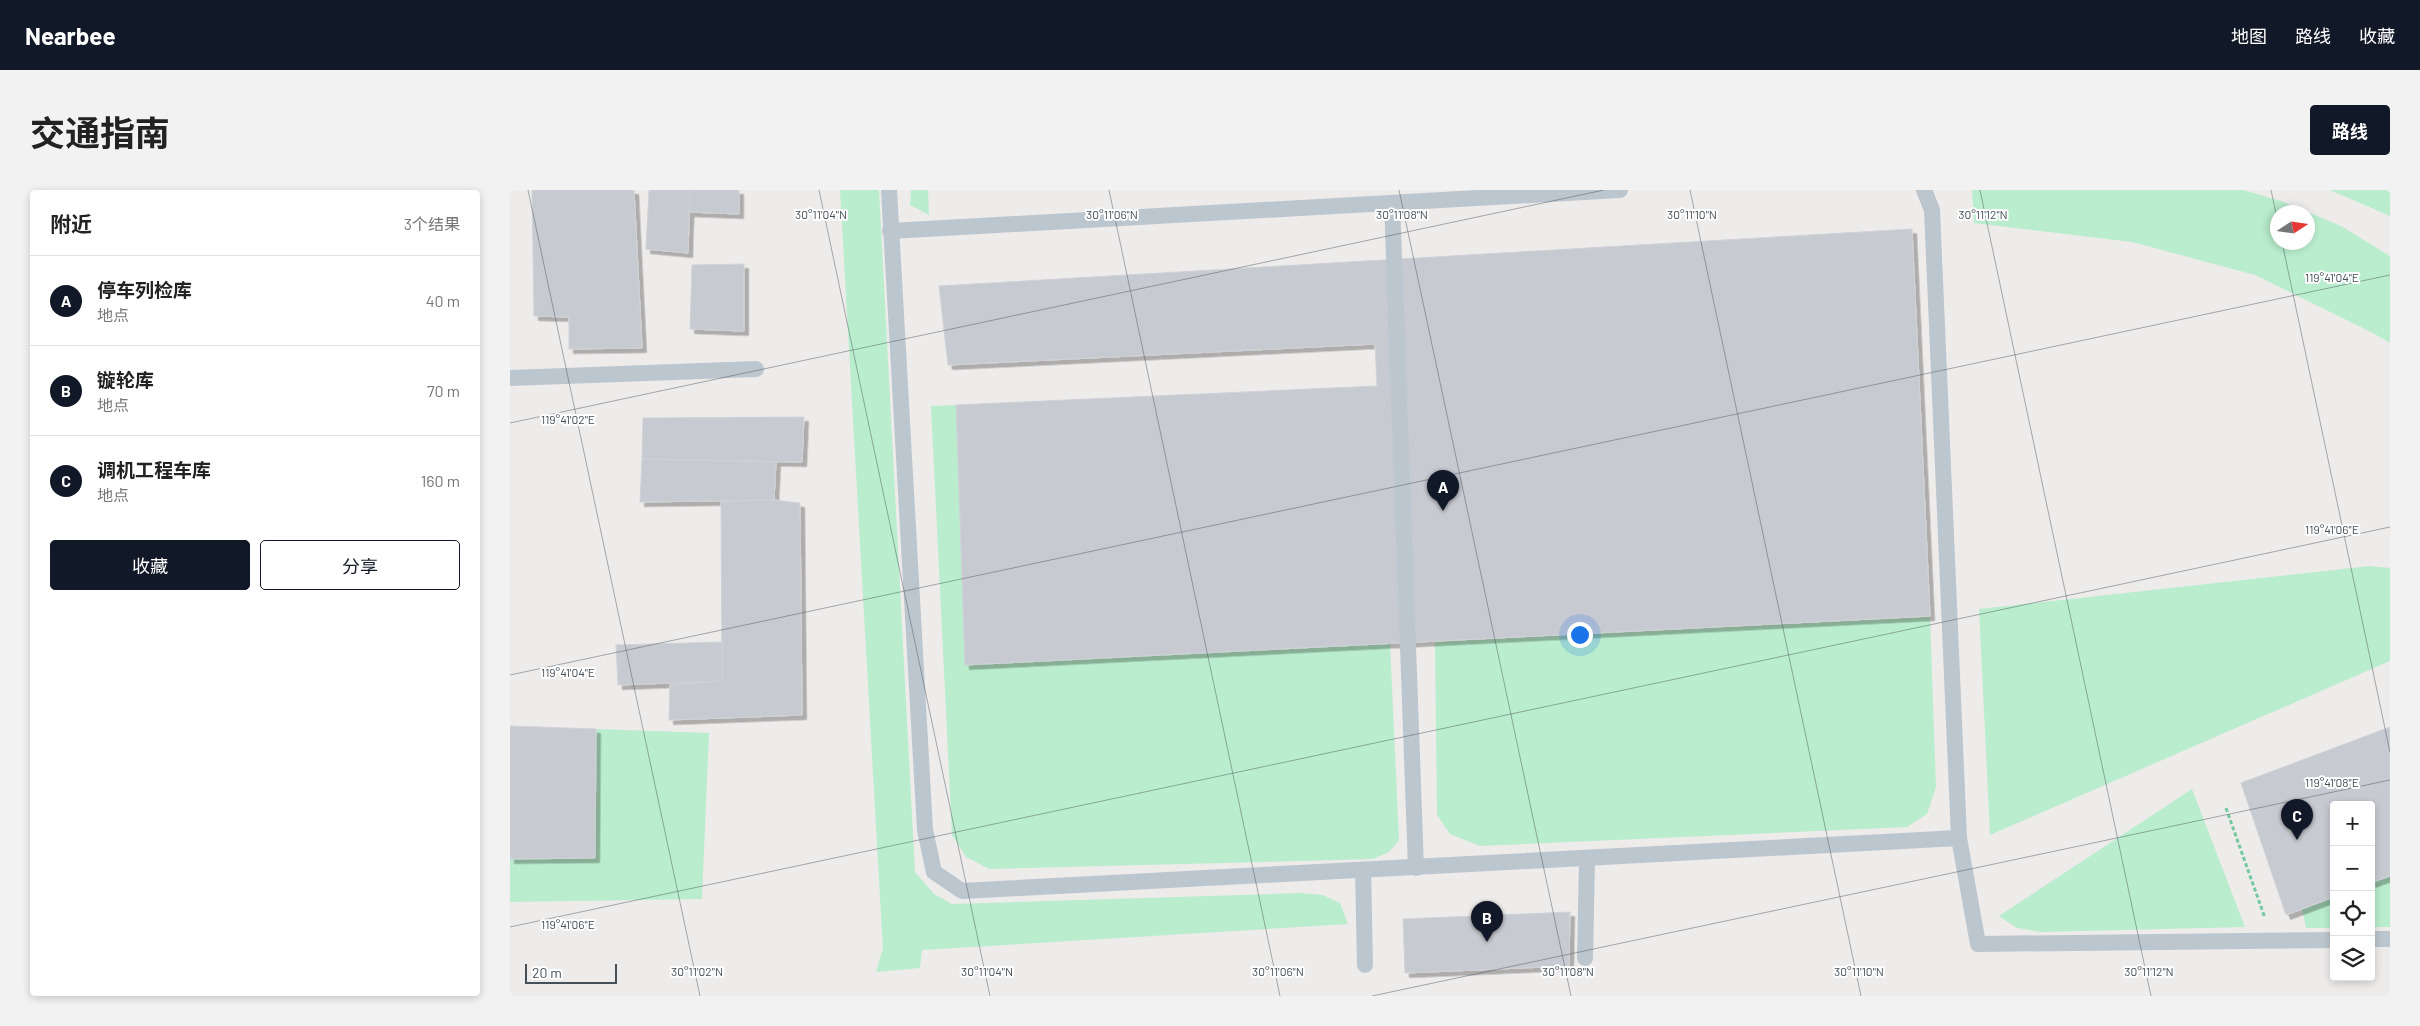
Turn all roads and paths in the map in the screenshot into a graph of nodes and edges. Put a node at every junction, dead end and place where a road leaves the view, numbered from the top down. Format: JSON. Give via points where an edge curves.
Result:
{"nodes":[{"id":1,"x":889,"y":190,"type":"edge"},
{"id":2,"x":1620,"y":190,"type":"edge"},
{"id":3,"x":1924,"y":190,"type":"edge"},
{"id":4,"x":1392,"y":203,"type":"junction"},
{"id":5,"x":890,"y":231,"type":"junction"},
{"id":6,"x":756,"y":369,"type":"dead end"},
{"id":7,"x":510,"y":378,"type":"edge"},
{"id":8,"x":2226,"y":808,"type":"dead end"},
{"id":9,"x":1959,"y":838,"type":"junction"},
{"id":10,"x":1587,"y":859,"type":"junction"},
{"id":11,"x":1416,"y":868,"type":"junction"},
{"id":12,"x":1363,"y":870,"type":"junction"},
{"id":13,"x":2375,"y":939,"type":"edge"},
{"id":14,"x":2390,"y":939,"type":"edge"},
{"id":15,"x":2273,"y":940,"type":"junction"},
{"id":16,"x":2330,"y":940,"type":"edge"},
{"id":17,"x":1585,"y":958,"type":"dead end"},
{"id":18,"x":1365,"y":965,"type":"dead end"}],
"edges":[{"from":1,"to":5,"type":"lane"},
{"from":2,"to":4,"type":"lane"},
{"from":3,"to":9,"type":"lane","via":[[1932,210]]},
{"from":4,"to":5,"type":"lane"},
{"from":4,"to":11,"type":"lane"},
{"from":5,"to":12,"type":"lane","via":[[925,830],[934,872],[962,891]]},
{"from":6,"to":7,"type":"lane"},
{"from":8,"to":15,"type":"path"},
{"from":9,"to":10,"type":"lane"},
{"from":9,"to":15,"type":"lane","via":[[1978,944]]},
{"from":10,"to":11,"type":"lane"},
{"from":10,"to":17,"type":"lane"},
{"from":11,"to":12,"type":"lane"},
{"from":12,"to":18,"type":"lane"},
{"from":13,"to":14,"type":"lane"},
{"from":15,"to":16,"type":"lane"}]}
